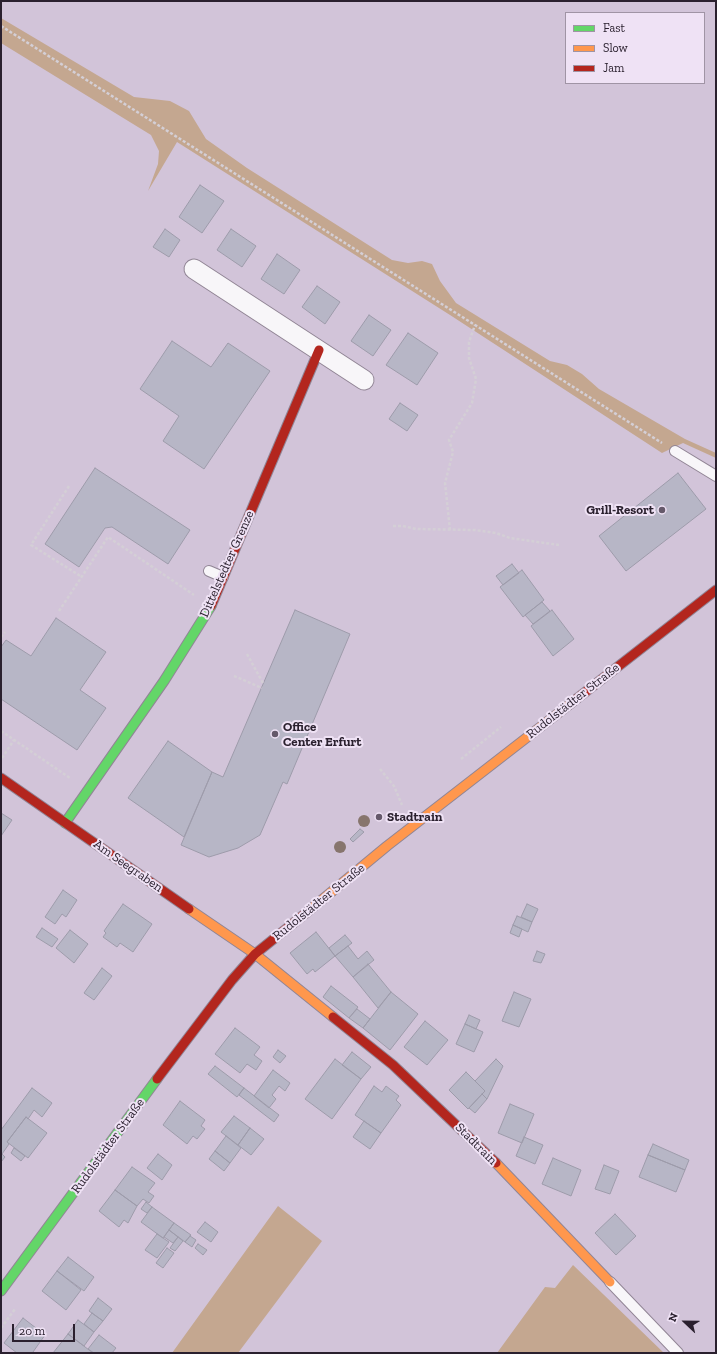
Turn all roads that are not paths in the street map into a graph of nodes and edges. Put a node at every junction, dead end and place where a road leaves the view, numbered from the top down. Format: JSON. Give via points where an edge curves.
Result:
{"nodes":[{"id":1,"x":194,"y":269,"type":"dead end"},
{"id":2,"x":319,"y":350,"type":"junction"},
{"id":3,"x":364,"y":380,"type":"dead end"},
{"id":4,"x":675,"y":451,"type":"road end"},
{"id":5,"x":716,"y":476,"type":"edge"},
{"id":6,"x":209,"y":571,"type":"dead end"},
{"id":7,"x":223,"y":577,"type":"junction"},
{"id":8,"x":716,"y":590,"type":"edge"},
{"id":9,"x":1,"y":778,"type":"edge"},
{"id":10,"x":66,"y":823,"type":"junction"},
{"id":11,"x":255,"y":954,"type":"junction"},
{"id":12,"x":610,"y":1282,"type":"joint"},
{"id":13,"x":1,"y":1292,"type":"edge"},
{"id":14,"x":678,"y":1353,"type":"edge"}],
"edges":[{"from":1,"to":2,"type":"street"},
{"from":2,"to":3,"type":"street"},
{"from":2,"to":7,"type":"street","name":"Dittelstedter Grenze"},
{"from":4,"to":5,"type":"lane"},
{"from":6,"to":7,"type":"lane"},
{"from":7,"to":10,"type":"street","name":"Dittelstedter Grenze","via":[[211,607],[164,681]]},
{"from":8,"to":11,"type":"street","name":"Rudolstädter Straße","via":[[387,846]]},
{"from":9,"to":10,"type":"street","name":"Am Seegraben"},
{"from":10,"to":11,"type":"street","name":"Am Seegraben"},
{"from":11,"to":12,"type":"street","name":"Stadtrain","via":[[393,1065],[478,1145]]},
{"from":11,"to":13,"type":"street","name":"Rudolstädter Straße","via":[[170,1061]]},
{"from":12,"to":14,"type":"lane","name":"Stadtrain"}]}
